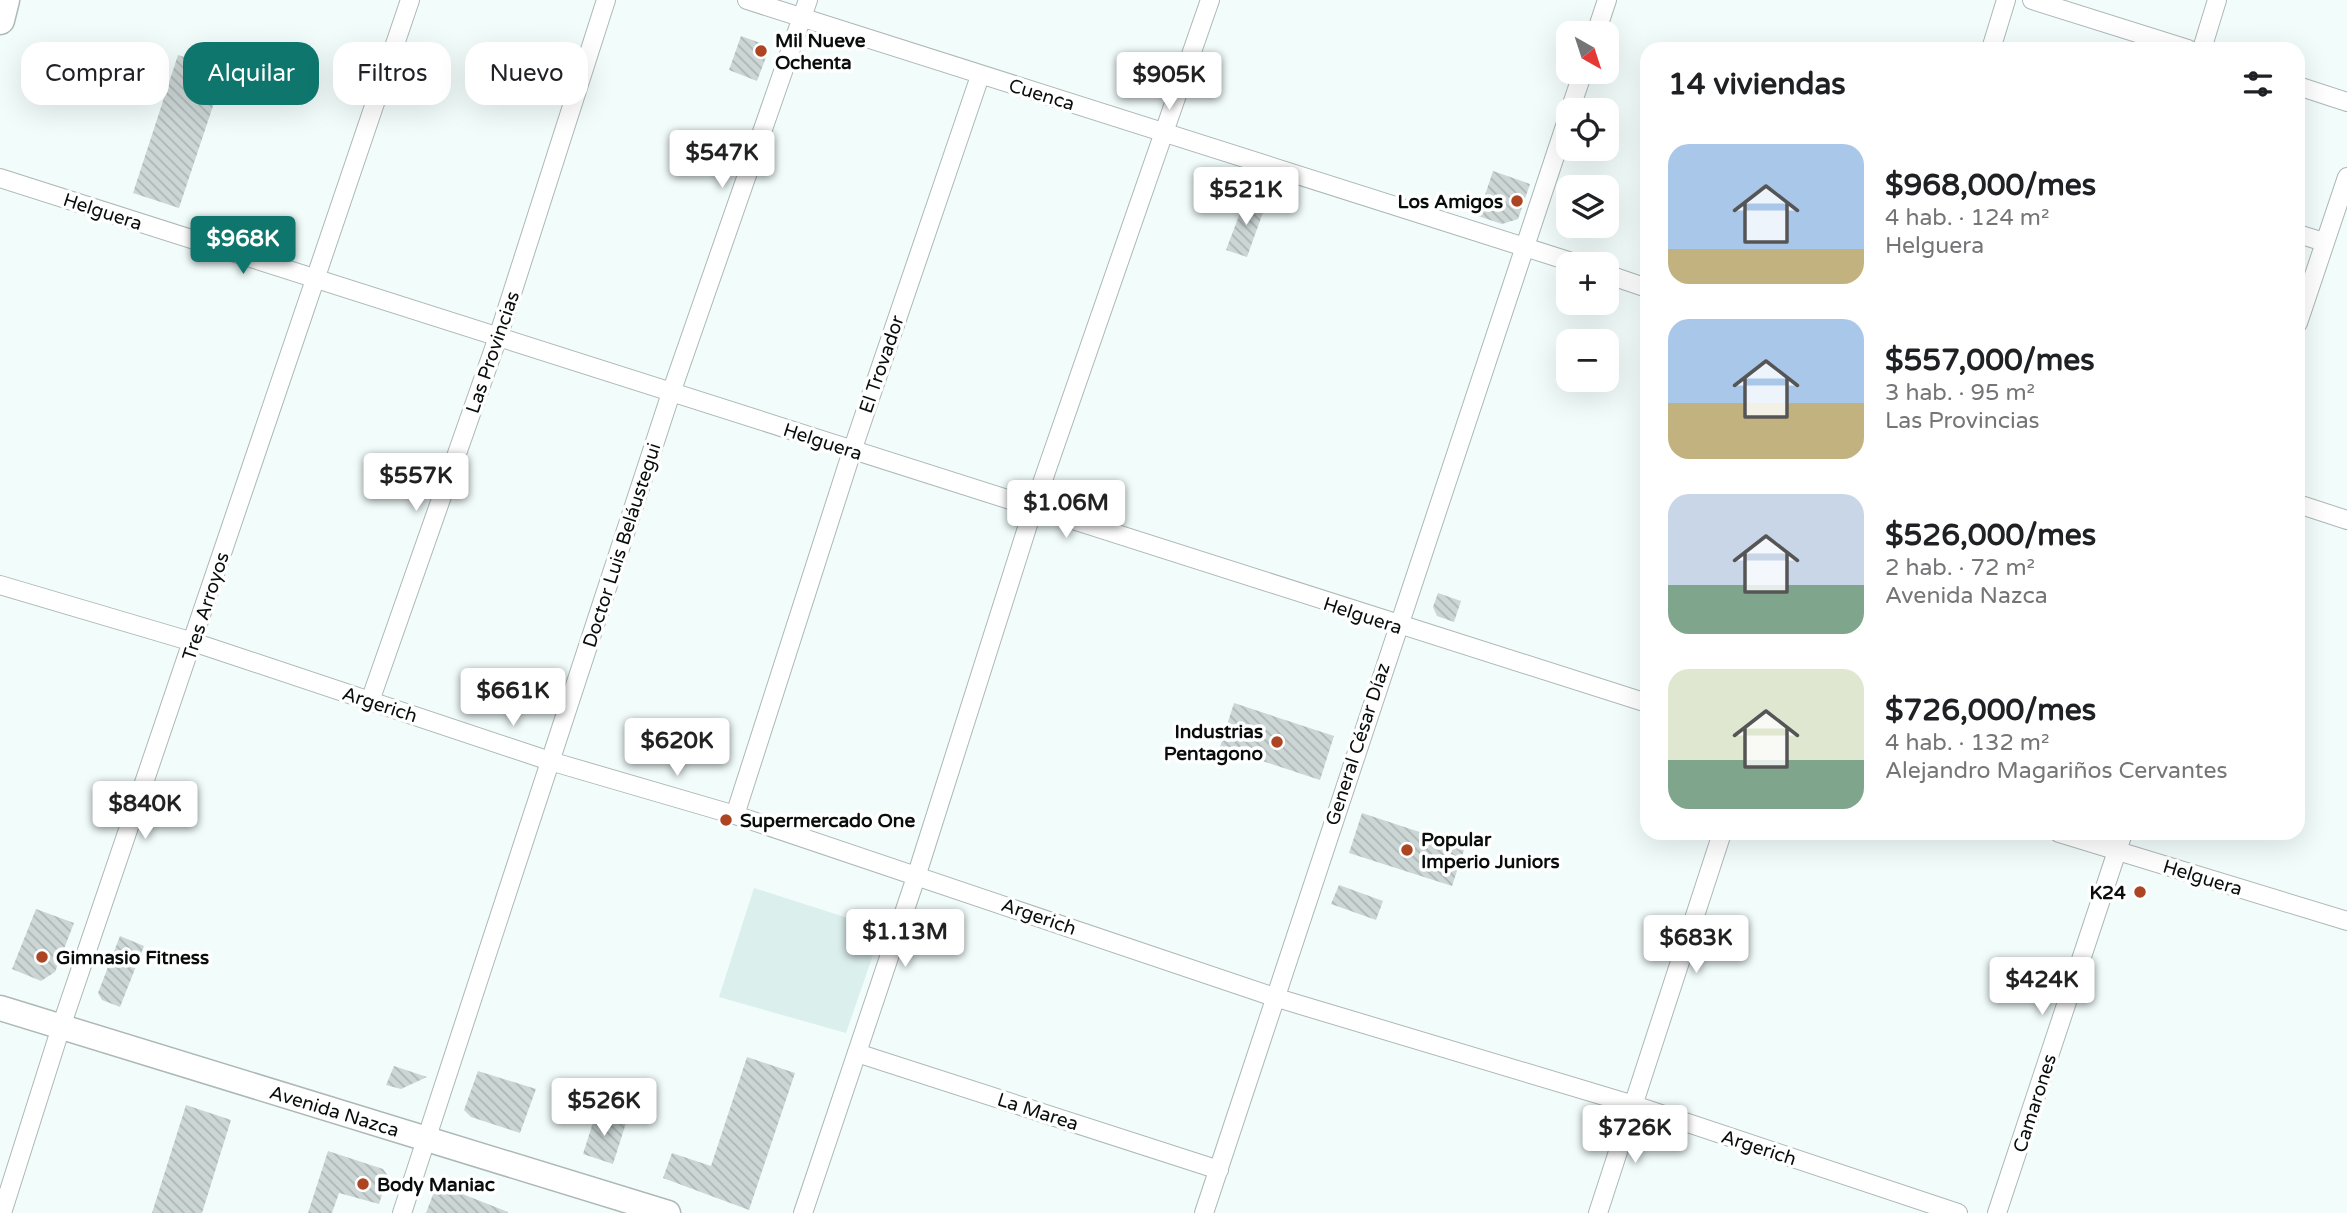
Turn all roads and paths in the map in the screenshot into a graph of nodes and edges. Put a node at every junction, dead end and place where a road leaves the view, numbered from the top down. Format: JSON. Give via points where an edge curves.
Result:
{"nodes":[{"id":1,"x":410,"y":0,"type":"edge"},
{"id":2,"x":606,"y":0,"type":"edge"},
{"id":3,"x":747,"y":0,"type":"edge"},
{"id":4,"x":1210,"y":0,"type":"edge"},
{"id":5,"x":1607,"y":0,"type":"edge"},
{"id":6,"x":2006,"y":0,"type":"edge"},
{"id":7,"x":2032,"y":0,"type":"edge"},
{"id":8,"x":2217,"y":0,"type":"edge"},
{"id":9,"x":805,"y":8,"type":"edge"},
{"id":10,"x":1600,"y":21,"type":"edge"},
{"id":11,"x":1993,"y":42,"type":"edge"},
{"id":12,"x":2166,"y":42,"type":"edge"},
{"id":13,"x":2204,"y":42,"type":"edge"},
{"id":14,"x":980,"y":76,"type":"junction"},
{"id":15,"x":2305,"y":88,"type":"edge"},
{"id":16,"x":2347,"y":102,"type":"edge"},
{"id":17,"x":1167,"y":132,"type":"junction"},
{"id":18,"x":1556,"y":153,"type":"edge"},
{"id":19,"x":2347,"y":177,"type":"edge"},
{"id":20,"x":0,"y":178,"type":"edge"},
{"id":21,"x":2305,"y":236,"type":"edge"},
{"id":22,"x":2324,"y":242,"type":"junction"},
{"id":23,"x":1525,"y":246,"type":"junction"},
{"id":24,"x":1556,"y":257,"type":"edge"},
{"id":25,"x":313,"y":278,"type":"junction"},
{"id":26,"x":1619,"y":278,"type":"edge"},
{"id":27,"x":1640,"y":286,"type":"edge"},
{"id":28,"x":2305,"y":301,"type":"edge"},
{"id":29,"x":498,"y":337,"type":"junction"},
{"id":30,"x":671,"y":393,"type":"junction"},
{"id":31,"x":852,"y":451,"type":"junction"},
{"id":32,"x":2305,"y":506,"type":"edge"},
{"id":33,"x":1033,"y":509,"type":"junction"},
{"id":34,"x":2347,"y":520,"type":"edge"},
{"id":35,"x":0,"y":585,"type":"edge"},
{"id":36,"x":1396,"y":625,"type":"junction"},
{"id":37,"x":193,"y":642,"type":"junction"},
{"id":38,"x":370,"y":701,"type":"junction"},
{"id":39,"x":1640,"y":701,"type":"edge"},
{"id":40,"x":550,"y":761,"type":"junction"},
{"id":41,"x":735,"y":815,"type":"junction"},
{"id":42,"x":1720,"y":840,"type":"edge"},
{"id":43,"x":2080,"y":840,"type":"edge"},
{"id":44,"x":2121,"y":840,"type":"edge"},
{"id":45,"x":2117,"y":852,"type":"junction"},
{"id":46,"x":917,"y":874,"type":"junction"},
{"id":47,"x":2347,"y":920,"type":"edge"},
{"id":48,"x":1274,"y":997,"type":"junction"},
{"id":49,"x":0,"y":1008,"type":"edge"},
{"id":50,"x":61,"y":1027,"type":"junction"},
{"id":51,"x":858,"y":1053,"type":"junction"},
{"id":52,"x":1634,"y":1105,"type":"junction"},
{"id":53,"x":427,"y":1140,"type":"junction"},
{"id":54,"x":1219,"y":1170,"type":"junction"},
{"id":55,"x":2,"y":1213,"type":"edge"},
{"id":56,"x":402,"y":1213,"type":"edge"},
{"id":57,"x":668,"y":1213,"type":"edge"},
{"id":58,"x":803,"y":1213,"type":"edge"},
{"id":59,"x":1203,"y":1213,"type":"edge"},
{"id":60,"x":1598,"y":1213,"type":"edge"},
{"id":61,"x":1958,"y":1213,"type":"edge"},
{"id":62,"x":1997,"y":1213,"type":"edge"}],
"edges":[{"from":1,"to":25,"type":"street","name":"Tres Arroyos"},
{"from":2,"to":29,"type":"street","name":"Las Provincias"},
{"from":3,"to":9,"type":"street","name":"Cuenca"},
{"from":4,"to":17,"type":"street"},
{"from":5,"to":10,"type":"street"},
{"from":6,"to":11,"type":"street"},
{"from":7,"to":12,"type":"street"},
{"from":8,"to":13,"type":"street"},
{"from":9,"to":14,"type":"street","name":"Cuenca"},
{"from":9,"to":30,"type":"street","name":"Doctor Luis Beláustegui"},
{"from":14,"to":17,"type":"street","name":"Cuenca"},
{"from":14,"to":31,"type":"street","name":"El Trovador"},
{"from":15,"to":16,"type":"street"},
{"from":17,"to":23,"type":"street","name":"Cuenca"},
{"from":17,"to":33,"type":"street"},
{"from":18,"to":23,"type":"street","name":"General César Díaz"},
{"from":19,"to":22,"type":"street"},
{"from":20,"to":25,"type":"street","name":"Helguera"},
{"from":21,"to":22,"type":"street"},
{"from":22,"to":28,"type":"street"},
{"from":23,"to":24,"type":"street","name":"Cuenca"},
{"from":23,"to":36,"type":"street","name":"General César Díaz"},
{"from":25,"to":29,"type":"street","name":"Helguera"},
{"from":25,"to":37,"type":"street","name":"Tres Arroyos"},
{"from":26,"to":27,"type":"street"},
{"from":29,"to":30,"type":"street","name":"Helguera"},
{"from":29,"to":38,"type":"street","name":"Las Provincias"},
{"from":30,"to":31,"type":"street","name":"Helguera"},
{"from":30,"to":40,"type":"street","name":"Doctor Luis Beláustegui"},
{"from":31,"to":33,"type":"street","name":"Helguera"},
{"from":31,"to":41,"type":"street","name":"El Trovador"},
{"from":32,"to":34,"type":"street"},
{"from":33,"to":36,"type":"street","name":"Helguera"},
{"from":33,"to":46,"type":"street"},
{"from":35,"to":37,"type":"street","name":"Argerich"},
{"from":36,"to":39,"type":"street","name":"Helguera"},
{"from":36,"to":48,"type":"street","name":"General César Díaz"},
{"from":37,"to":38,"type":"street","name":"Argerich"},
{"from":37,"to":50,"type":"street","name":"Tres Arroyos"},
{"from":38,"to":40,"type":"street","name":"Argerich"},
{"from":40,"to":41,"type":"street","name":"Argerich"},
{"from":40,"to":53,"type":"street","name":"Doctor Luis Beláustegui"},
{"from":41,"to":46,"type":"street","name":"Argerich"},
{"from":42,"to":52,"type":"street"},
{"from":43,"to":45,"type":"street","name":"Helguera"},
{"from":44,"to":45,"type":"street","name":"Camarones"},
{"from":45,"to":47,"type":"street","name":"Helguera"},
{"from":45,"to":62,"type":"street","name":"Camarones"},
{"from":46,"to":48,"type":"street","name":"Argerich"},
{"from":46,"to":51,"type":"street"},
{"from":48,"to":52,"type":"street","name":"Argerich"},
{"from":48,"to":54,"type":"street","name":"General César Díaz"},
{"from":49,"to":50,"type":"main road","name":"Avenida Nazca"},
{"from":50,"to":53,"type":"main road","name":"Avenida Nazca"},
{"from":50,"to":55,"type":"street","name":"Tres Arroyos"},
{"from":51,"to":54,"type":"street","name":"La Marea"},
{"from":51,"to":58,"type":"street"},
{"from":52,"to":60,"type":"street"},
{"from":52,"to":61,"type":"street","name":"Argerich"},
{"from":53,"to":56,"type":"street","name":"Doctor Luis Beláustegui"},
{"from":53,"to":57,"type":"main road","name":"Avenida Nazca"},
{"from":54,"to":59,"type":"street","name":"General César Díaz"}]}
